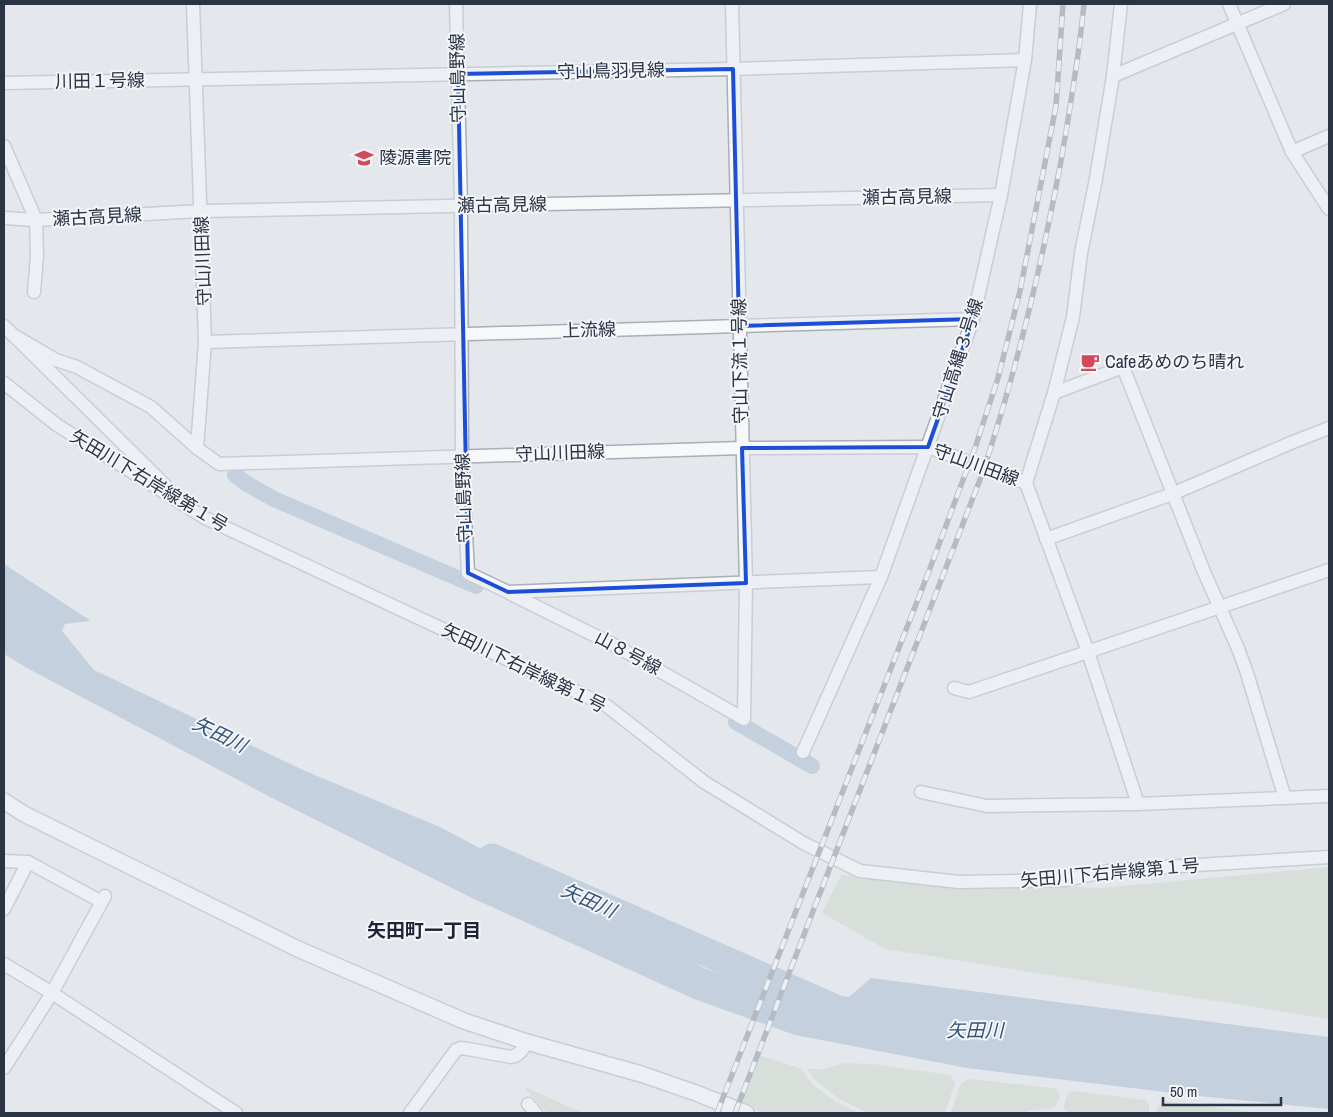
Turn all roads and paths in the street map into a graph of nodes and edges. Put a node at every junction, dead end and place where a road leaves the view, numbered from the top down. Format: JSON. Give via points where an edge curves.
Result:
{"nodes":[{"id":1,"x":193,"y":4,"type":"edge"},
{"id":2,"x":456,"y":4,"type":"edge"},
{"id":3,"x":732,"y":4,"type":"edge"},
{"id":4,"x":1030,"y":4,"type":"edge"},
{"id":5,"x":1121,"y":4,"type":"edge"},
{"id":6,"x":1229,"y":4,"type":"edge"},
{"id":7,"x":1284,"y":4,"type":"edge"},
{"id":8,"x":1238,"y":23,"type":"junction"},
{"id":9,"x":1025,"y":60,"type":"junction"},
{"id":10,"x":734,"y":69,"type":"junction"},
{"id":11,"x":458,"y":74,"type":"junction"},
{"id":12,"x":1113,"y":76,"type":"junction"},
{"id":13,"x":196,"y":79,"type":"junction"},
{"id":14,"x":4,"y":84,"type":"edge"},
{"id":15,"x":1329,"y":136,"type":"edge"},
{"id":16,"x":4,"y":146,"type":"edge"},
{"id":17,"x":1292,"y":152,"type":"junction"},
{"id":18,"x":1001,"y":195,"type":"junction"},
{"id":19,"x":736,"y":201,"type":"junction"},
{"id":20,"x":460,"y":206,"type":"junction"},
{"id":21,"x":1329,"y":209,"type":"edge"},
{"id":22,"x":201,"y":211,"type":"junction"},
{"id":23,"x":4,"y":218,"type":"edge"},
{"id":24,"x":36,"y":220,"type":"junction"},
{"id":25,"x":34,"y":292,"type":"dead end"},
{"id":26,"x":973,"y":319,"type":"junction"},
{"id":27,"x":739,"y":326,"type":"junction"},
{"id":28,"x":8,"y":330,"type":"edge"},
{"id":29,"x":461,"y":334,"type":"junction"},
{"id":30,"x":205,"y":342,"type":"junction"},
{"id":31,"x":4,"y":383,"type":"edge"},
{"id":32,"x":1054,"y":393,"type":"junction"},
{"id":33,"x":1329,"y":428,"type":"edge"},
{"id":34,"x":928,"y":447,"type":"junction"},
{"id":35,"x":197,"y":448,"type":"junction"},
{"id":36,"x":742,"y":448,"type":"junction"},
{"id":37,"x":462,"y":456,"type":"junction"},
{"id":38,"x":1026,"y":482,"type":"junction"},
{"id":39,"x":1172,"y":494,"type":"junction"},
{"id":40,"x":186,"y":507,"type":"junction"},
{"id":41,"x":1046,"y":539,"type":"junction"},
{"id":42,"x":1329,"y":570,"type":"edge"},
{"id":43,"x":881,"y":577,"type":"junction"},
{"id":44,"x":746,"y":582,"type":"junction"},
{"id":45,"x":508,"y":592,"type":"junction"},
{"id":46,"x":1220,"y":607,"type":"junction"},
{"id":47,"x":1088,"y":652,"type":"junction"},
{"id":48,"x":954,"y":688,"type":"dead end"},
{"id":49,"x":744,"y":719,"type":"joint"},
{"id":50,"x":802,"y":752,"type":"dead end"},
{"id":51,"x":921,"y":792,"type":"dead end"},
{"id":52,"x":1329,"y":796,"type":"edge"},
{"id":53,"x":1285,"y":798,"type":"junction"},
{"id":54,"x":4,"y":801,"type":"edge"},
{"id":55,"x":1138,"y":804,"type":"junction"},
{"id":56,"x":4,"y":808,"type":"edge"},
{"id":57,"x":24,"y":814,"type":"junction"},
{"id":58,"x":1329,"y":857,"type":"edge"},
{"id":59,"x":4,"y":861,"type":"edge"},
{"id":60,"x":28,"y":862,"type":"junction"},
{"id":61,"x":4,"y":909,"type":"edge"},
{"id":62,"x":4,"y":964,"type":"edge"},
{"id":63,"x":52,"y":993,"type":"junction"},
{"id":64,"x":527,"y":1042,"type":"junction"},
{"id":65,"x":4,"y":1068,"type":"edge"},
{"id":66,"x":236,"y":1113,"type":"edge"},
{"id":67,"x":410,"y":1113,"type":"edge"},
{"id":68,"x":746,"y":1113,"type":"edge"}],
"edges":[{"from":1,"to":13,"type":"street","name":"守山川田線"},
{"from":2,"to":11,"type":"street","name":"守山島野線"},
{"from":3,"to":10,"type":"street","name":"守山下流１号線"},
{"from":4,"to":9,"type":"street","name":"守山高縄３号線"},
{"from":5,"to":12,"type":"street"},
{"from":6,"to":8,"type":"street"},
{"from":7,"to":8,"type":"street"},
{"from":8,"to":12,"type":"street"},
{"from":8,"to":17,"type":"street"},
{"from":9,"to":10,"type":"street","name":"守山鳥羽見線"},
{"from":9,"to":18,"type":"street","name":"守山高縄３号線"},
{"from":10,"to":11,"type":"street","name":"守山鳥羽見線"},
{"from":10,"to":19,"type":"street","name":"守山下流１号線"},
{"from":11,"to":13,"type":"street","name":"守山鳥羽見線"},
{"from":11,"to":20,"type":"street","name":"守山島野線"},
{"from":12,"to":32,"type":"street","via":[[1081,253],[1073,317]]},
{"from":13,"to":14,"type":"street","name":"川田１号線"},
{"from":13,"to":22,"type":"street","name":"守山川田線"},
{"from":15,"to":17,"type":"street"},
{"from":16,"to":24,"type":"street"},
{"from":17,"to":21,"type":"street"},
{"from":18,"to":19,"type":"street","name":"瀬古高見線"},
{"from":18,"to":26,"type":"street","name":"守山高縄３号線"},
{"from":19,"to":20,"type":"street","name":"瀬古高見線"},
{"from":19,"to":27,"type":"street","name":"守山下流１号線"},
{"from":20,"to":22,"type":"street","name":"瀬古高見線"},
{"from":20,"to":29,"type":"street","name":"守山島野線"},
{"from":22,"to":24,"type":"street","name":"瀬古高見線"},
{"from":22,"to":30,"type":"street","name":"守山川田線"},
{"from":23,"to":24,"type":"street","name":"瀬古高見線"},
{"from":24,"to":25,"type":"street"},
{"from":26,"to":27,"type":"street","name":"上流線"},
{"from":26,"to":34,"type":"street","name":"守山高縄３号線"},
{"from":27,"to":29,"type":"street","name":"上流線"},
{"from":27,"to":36,"type":"street","name":"守山下流１号線"},
{"from":28,"to":35,"type":"street","via":[[56,360],[77,367],[151,407]]},
{"from":28,"to":40,"type":"street"},
{"from":29,"to":30,"type":"street","name":"上流線"},
{"from":29,"to":37,"type":"street","name":"守山島野線"},
{"from":30,"to":35,"type":"street","name":"守山川田線"},
{"from":31,"to":40,"type":"street","name":"矢田川下右岸線第１号","via":[[57,425]]},
{"from":32,"to":38,"type":"street"},
{"from":32,"to":39,"type":"street","via":[[1122,367]]},
{"from":33,"to":39,"type":"street"},
{"from":34,"to":36,"type":"street","name":"守山川田線"},
{"from":34,"to":38,"type":"street","name":"守山川田線"},
{"from":34,"to":43,"type":"street","name":"守山高縄３号線"},
{"from":35,"to":37,"type":"street","name":"守山川田線","via":[[219,464]]},
{"from":36,"to":37,"type":"street","name":"守山川田線"},
{"from":36,"to":44,"type":"street","name":"守山下流１号線"},
{"from":37,"to":45,"type":"street","name":"守山島野線","via":[[468,573]]},
{"from":38,"to":41,"type":"street","name":"守山川田線"},
{"from":39,"to":41,"type":"street"},
{"from":39,"to":46,"type":"street"},
{"from":40,"to":58,"type":"street","name":"矢田川下右岸線第１号","via":[[607,706],[704,782],[805,844],[860,871],[959,882],[1066,880],[1113,870]]},
{"from":41,"to":47,"type":"street","name":"守山川田線"},
{"from":42,"to":46,"type":"street"},
{"from":43,"to":44,"type":"street","name":"守山島野線"},
{"from":43,"to":50,"type":"street","name":"守山高縄３号線"},
{"from":44,"to":45,"type":"street","name":"守山島野線"},
{"from":44,"to":49,"type":"street","name":"守山下流１号線"},
{"from":45,"to":49,"type":"street","name":"山８号線","via":[[616,646]]},
{"from":46,"to":47,"type":"street"},
{"from":46,"to":53,"type":"street","via":[[1246,670]]},
{"from":47,"to":48,"type":"street","via":[[969,692]]},
{"from":47,"to":55,"type":"street","name":"守山川田線"},
{"from":51,"to":55,"type":"street","via":[[986,806]]},
{"from":52,"to":53,"type":"street"},
{"from":53,"to":55,"type":"street"},
{"from":54,"to":57,"type":"street"},
{"from":56,"to":57,"type":"street"},
{"from":57,"to":64,"type":"street","via":[[298,949],[464,1021]]},
{"from":59,"to":60,"type":"street"},
{"from":60,"to":61,"type":"street"},
{"from":60,"to":63,"type":"street","via":[[104,899]]},
{"from":62,"to":63,"type":"street"},
{"from":63,"to":65,"type":"street"},
{"from":63,"to":66,"type":"street"},
{"from":64,"to":67,"type":"street","via":[[520,1053],[511,1057],[461,1048],[456,1050]]},
{"from":64,"to":68,"type":"street","via":[[641,1074]]}]}
